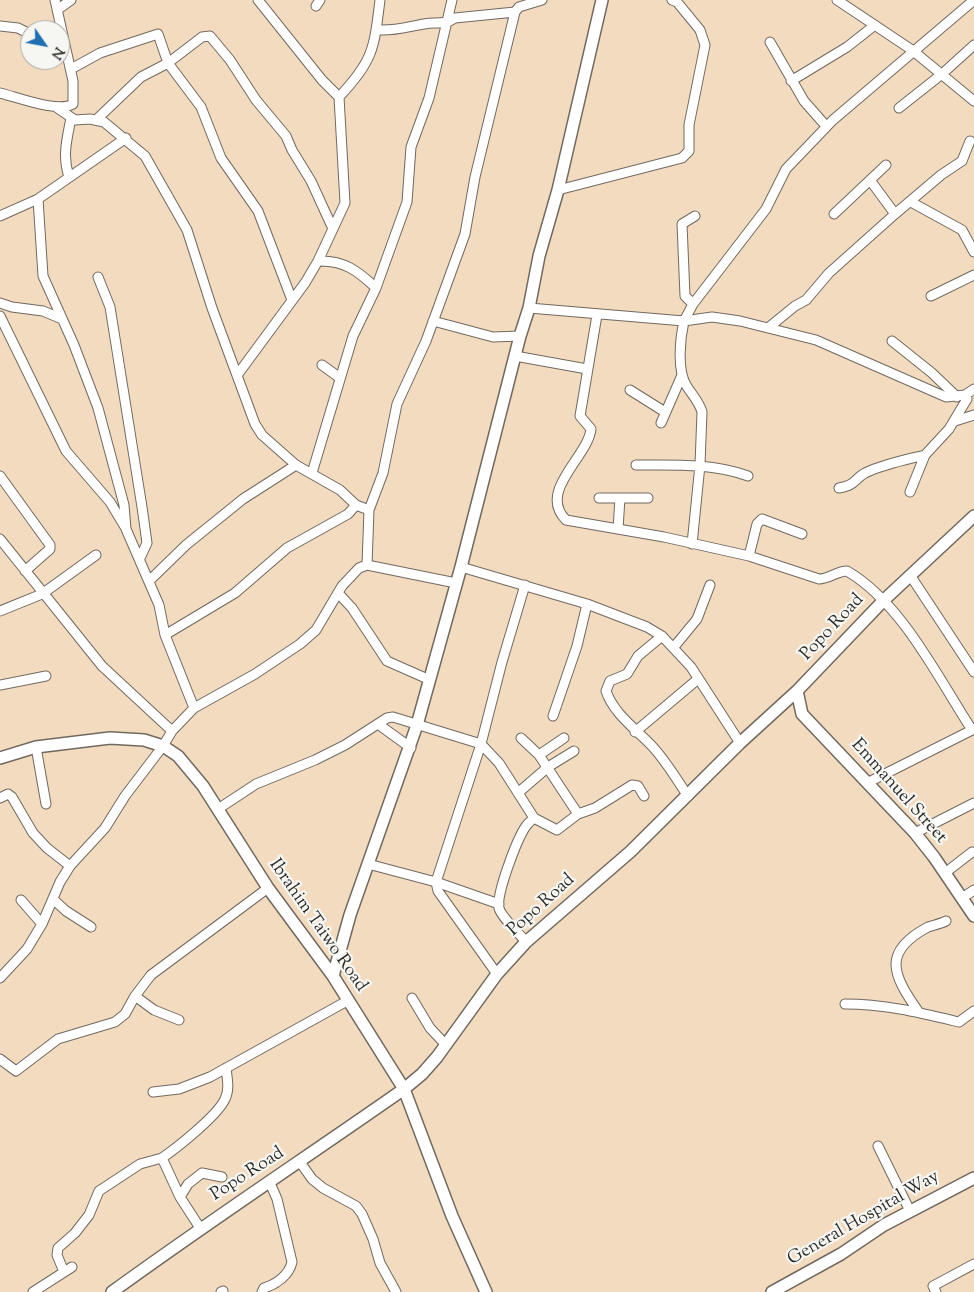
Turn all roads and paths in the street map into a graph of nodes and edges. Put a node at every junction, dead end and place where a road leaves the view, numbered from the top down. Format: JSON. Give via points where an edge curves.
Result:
{"nodes":[{"id":1,"x":55,"y":0,"type":"edge"},
{"id":2,"x":71,"y":0,"type":"edge"},
{"id":3,"x":258,"y":0,"type":"edge"},
{"id":4,"x":380,"y":0,"type":"edge"},
{"id":5,"x":452,"y":0,"type":"edge"},
{"id":6,"x":542,"y":0,"type":"edge"},
{"id":7,"x":602,"y":0,"type":"edge"},
{"id":8,"x":837,"y":0,"type":"edge"},
{"id":9,"x":974,"y":0,"type":"edge"},
{"id":10,"x":676,"y":1,"type":"edge"},
{"id":11,"x":518,"y":6,"type":"edge"},
{"id":12,"x":57,"y":10,"type":"junction"},
{"id":13,"x":59,"y":20,"type":"edge"},
{"id":14,"x":448,"y":23,"type":"junction"},
{"id":15,"x":875,"y":24,"type":"junction"},
{"id":16,"x":0,"y":26,"type":"edge"},
{"id":17,"x":20,"y":29,"type":"edge"},
{"id":18,"x":378,"y":30,"type":"junction"},
{"id":19,"x":770,"y":42,"type":"dead end"},
{"id":20,"x":974,"y":45,"type":"edge"},
{"id":21,"x":912,"y":50,"type":"junction"},
{"id":22,"x":168,"y":63,"type":"junction"},
{"id":23,"x":71,"y":69,"type":"joint"},
{"id":24,"x":942,"y":74,"type":"junction"},
{"id":25,"x":791,"y":81,"type":"junction"},
{"id":26,"x":0,"y":93,"type":"edge"},
{"id":27,"x":339,"y":97,"type":"junction"},
{"id":28,"x":974,"y":101,"type":"edge"},
{"id":29,"x":56,"y":107,"type":"junction"},
{"id":30,"x":899,"y":108,"type":"dead end"},
{"id":31,"x":71,"y":118,"type":"junction"},
{"id":32,"x":97,"y":119,"type":"junction"},
{"id":33,"x":826,"y":126,"type":"junction"},
{"id":34,"x":126,"y":138,"type":"junction"},
{"id":35,"x":970,"y":141,"type":"dead end"},
{"id":36,"x":886,"y":165,"type":"dead end"},
{"id":37,"x":69,"y":177,"type":"junction"},
{"id":38,"x":870,"y":180,"type":"junction"},
{"id":39,"x":558,"y":190,"type":"junction"},
{"id":40,"x":38,"y":199,"type":"junction"},
{"id":41,"x":911,"y":202,"type":"junction"},
{"id":42,"x":834,"y":214,"type":"dead end"},
{"id":43,"x":895,"y":214,"type":"junction"},
{"id":44,"x":0,"y":216,"type":"edge"},
{"id":45,"x":695,"y":216,"type":"dead end"},
{"id":46,"x":333,"y":229,"type":"junction"},
{"id":47,"x":974,"y":252,"type":"edge"},
{"id":48,"x":318,"y":261,"type":"junction"},
{"id":49,"x":974,"y":275,"type":"edge"},
{"id":50,"x":98,"y":278,"type":"dead end"},
{"id":51,"x":376,"y":288,"type":"junction"},
{"id":52,"x":931,"y":296,"type":"dead end"},
{"id":53,"x":292,"y":300,"type":"junction"},
{"id":54,"x":0,"y":303,"type":"edge"},
{"id":55,"x":693,"y":304,"type":"junction"},
{"id":56,"x":529,"y":308,"type":"junction"},
{"id":57,"x":597,"y":315,"type":"junction"},
{"id":58,"x":0,"y":316,"type":"edge"},
{"id":59,"x":62,"y":319,"type":"junction"},
{"id":60,"x":433,"y":321,"type":"junction"},
{"id":61,"x":684,"y":321,"type":"junction"},
{"id":62,"x":768,"y":328,"type":"junction"},
{"id":63,"x":520,"y":336,"type":"junction"},
{"id":64,"x":892,"y":341,"type":"dead end"},
{"id":65,"x":514,"y":356,"type":"junction"},
{"id":66,"x":322,"y":365,"type":"dead end"},
{"id":67,"x":587,"y":369,"type":"junction"},
{"id":68,"x":238,"y":374,"type":"junction"},
{"id":69,"x":682,"y":375,"type":"junction"},
{"id":70,"x":340,"y":378,"type":"junction"},
{"id":71,"x":974,"y":389,"type":"edge"},
{"id":72,"x":630,"y":390,"type":"dead end"},
{"id":73,"x":961,"y":396,"type":"junction"},
{"id":74,"x":665,"y":412,"type":"junction"},
{"id":75,"x":974,"y":415,"type":"edge"},
{"id":76,"x":955,"y":421,"type":"junction"},
{"id":77,"x":660,"y":423,"type":"dead end"},
{"id":78,"x":925,"y":455,"type":"junction"},
{"id":79,"x":636,"y":464,"type":"dead end"},
{"id":80,"x":296,"y":465,"type":"junction"},
{"id":81,"x":700,"y":465,"type":"junction"},
{"id":82,"x":312,"y":473,"type":"junction"},
{"id":83,"x":0,"y":476,"type":"edge"},
{"id":84,"x":748,"y":476,"type":"dead end"},
{"id":85,"x":839,"y":488,"type":"dead end"},
{"id":86,"x":910,"y":492,"type":"dead end"},
{"id":87,"x":599,"y":498,"type":"dead end"},
{"id":88,"x":620,"y":498,"type":"junction"},
{"id":89,"x":648,"y":498,"type":"dead end"},
{"id":90,"x":356,"y":505,"type":"junction"},
{"id":91,"x":369,"y":510,"type":"junction"},
{"id":92,"x":974,"y":516,"type":"edge"},
{"id":93,"x":126,"y":529,"type":"junction"},
{"id":94,"x":618,"y":529,"type":"junction"},
{"id":95,"x":802,"y":534,"type":"dead end"},
{"id":96,"x":0,"y":539,"type":"edge"},
{"id":97,"x":692,"y":544,"type":"junction"},
{"id":98,"x":96,"y":555,"type":"dead end"},
{"id":99,"x":749,"y":556,"type":"junction"},
{"id":100,"x":140,"y":558,"type":"junction"},
{"id":101,"x":367,"y":565,"type":"junction"},
{"id":102,"x":461,"y":567,"type":"junction"},
{"id":103,"x":25,"y":570,"type":"junction"},
{"id":104,"x":910,"y":576,"type":"junction"},
{"id":105,"x":149,"y":581,"type":"junction"},
{"id":106,"x":456,"y":583,"type":"junction"},
{"id":107,"x":525,"y":585,"type":"junction"},
{"id":108,"x":710,"y":585,"type":"dead end"},
{"id":109,"x":338,"y":593,"type":"junction"},
{"id":110,"x":42,"y":594,"type":"junction"},
{"id":111,"x":884,"y":600,"type":"junction"},
{"id":112,"x":587,"y":604,"type":"junction"},
{"id":113,"x":0,"y":610,"type":"edge"},
{"id":114,"x":165,"y":635,"type":"junction"},
{"id":115,"x":662,"y":636,"type":"junction"},
{"id":116,"x":674,"y":647,"type":"junction"},
{"id":117,"x":974,"y":672,"type":"edge"},
{"id":118,"x":46,"y":676,"type":"dead end"},
{"id":119,"x":698,"y":679,"type":"junction"},
{"id":120,"x":430,"y":680,"type":"junction"},
{"id":121,"x":0,"y":685,"type":"edge"},
{"id":122,"x":797,"y":691,"type":"junction"},
{"id":123,"x":194,"y":708,"type":"junction"},
{"id":124,"x":777,"y":710,"type":"junction"},
{"id":125,"x":802,"y":714,"type":"junction"},
{"id":126,"x":553,"y":716,"type":"dead end"},
{"id":127,"x":378,"y":724,"type":"junction"},
{"id":128,"x":417,"y":726,"type":"junction"},
{"id":129,"x":973,"y":729,"type":"edge"},
{"id":130,"x":172,"y":731,"type":"junction"},
{"id":131,"x":635,"y":732,"type":"junction"},
{"id":132,"x":521,"y":738,"type":"dead end"},
{"id":133,"x":564,"y":738,"type":"dead end"},
{"id":134,"x":740,"y":743,"type":"junction"},
{"id":135,"x":481,"y":744,"type":"junction"},
{"id":136,"x":163,"y":746,"type":"junction"},
{"id":137,"x":36,"y":747,"type":"junction"},
{"id":138,"x":410,"y":748,"type":"junction"},
{"id":139,"x":574,"y":751,"type":"dead end"},
{"id":140,"x":539,"y":755,"type":"junction"},
{"id":141,"x":0,"y":758,"type":"edge"},
{"id":142,"x":548,"y":767,"type":"junction"},
{"id":143,"x":867,"y":783,"type":"junction"},
{"id":144,"x":519,"y":792,"type":"junction"},
{"id":145,"x":644,"y":796,"type":"dead end"},
{"id":146,"x":688,"y":796,"type":"junction"},
{"id":147,"x":0,"y":798,"type":"edge"},
{"id":148,"x":974,"y":803,"type":"edge"},
{"id":149,"x":46,"y":804,"type":"dead end"},
{"id":150,"x":218,"y":809,"type":"junction"},
{"id":151,"x":578,"y":814,"type":"junction"},
{"id":152,"x":534,"y":818,"type":"junction"},
{"id":153,"x":915,"y":833,"type":"junction"},
{"id":154,"x":972,"y":852,"type":"dead end"},
{"id":155,"x":368,"y":864,"type":"junction"},
{"id":156,"x":70,"y":866,"type":"junction"},
{"id":157,"x":945,"y":873,"type":"junction"},
{"id":158,"x":436,"y":882,"type":"junction"},
{"id":159,"x":268,"y":888,"type":"junction"},
{"id":160,"x":974,"y":890,"type":"edge"},
{"id":161,"x":962,"y":898,"type":"junction"},
{"id":162,"x":21,"y":900,"type":"dead end"},
{"id":163,"x":54,"y":900,"type":"junction"},
{"id":164,"x":499,"y":904,"type":"junction"},
{"id":165,"x":974,"y":916,"type":"edge"},
{"id":166,"x":946,"y":921,"type":"dead end"},
{"id":167,"x":42,"y":924,"type":"junction"},
{"id":168,"x":91,"y":926,"type":"dead end"},
{"id":169,"x":526,"y":942,"type":"junction"},
{"id":170,"x":497,"y":974,"type":"junction"},
{"id":171,"x":333,"y":976,"type":"junction"},
{"id":172,"x":0,"y":978,"type":"edge"},
{"id":173,"x":135,"y":996,"type":"junction"},
{"id":174,"x":412,"y":998,"type":"dead end"},
{"id":175,"x":347,"y":1001,"type":"junction"},
{"id":176,"x":845,"y":1004,"type":"dead end"},
{"id":177,"x":918,"y":1011,"type":"junction"},
{"id":178,"x":974,"y":1011,"type":"edge"},
{"id":179,"x":179,"y":1020,"type":"dead end"},
{"id":180,"x":446,"y":1045,"type":"junction"},
{"id":181,"x":0,"y":1058,"type":"edge"},
{"id":182,"x":226,"y":1068,"type":"junction"},
{"id":183,"x":404,"y":1089,"type":"junction"},
{"id":184,"x":152,"y":1092,"type":"dead end"},
{"id":185,"x":878,"y":1146,"type":"dead end"},
{"id":186,"x":162,"y":1158,"type":"junction"},
{"id":187,"x":300,"y":1162,"type":"junction"},
{"id":188,"x":222,"y":1177,"type":"dead end"},
{"id":189,"x":974,"y":1178,"type":"edge"},
{"id":190,"x":270,"y":1183,"type":"junction"},
{"id":191,"x":180,"y":1197,"type":"junction"},
{"id":192,"x":910,"y":1211,"type":"junction"},
{"id":193,"x":200,"y":1228,"type":"junction"},
{"id":194,"x":974,"y":1264,"type":"edge"},
{"id":195,"x":72,"y":1268,"type":"dead end"},
{"id":196,"x":64,"y":1272,"type":"junction"},
{"id":197,"x":33,"y":1292,"type":"edge"},
{"id":198,"x":112,"y":1292,"type":"edge"},
{"id":199,"x":262,"y":1292,"type":"edge"},
{"id":200,"x":396,"y":1292,"type":"edge"},
{"id":201,"x":486,"y":1292,"type":"edge"},
{"id":202,"x":772,"y":1292,"type":"edge"},
{"id":203,"x":936,"y":1292,"type":"edge"}],
"edges":[{"from":1,"to":12,"type":"street"},
{"from":2,"to":12,"type":"street"},
{"from":3,"to":27,"type":"street"},
{"from":4,"to":18,"type":"street"},
{"from":5,"to":14,"type":"street"},
{"from":6,"to":11,"type":"street"},
{"from":7,"to":39,"type":"main road"},
{"from":8,"to":15,"type":"street"},
{"from":9,"to":21,"type":"street"},
{"from":10,"to":39,"type":"street","via":[[700,30],[705,44],[689,125],[689,151],[682,158]]},
{"from":11,"to":14,"type":"street","via":[[455,18]]},
{"from":11,"to":60,"type":"street","via":[[475,177],[465,234]]},
{"from":12,"to":13,"type":"street"},
{"from":14,"to":18,"type":"street","via":[[424,24],[396,31]]},
{"from":14,"to":51,"type":"street","via":[[429,98],[411,147],[407,202]]},
{"from":15,"to":21,"type":"street"},
{"from":15,"to":25,"type":"street","via":[[846,47]]},
{"from":16,"to":17,"type":"street"},
{"from":18,"to":27,"type":"street","via":[[364,68]]},
{"from":19,"to":25,"type":"street"},
{"from":20,"to":24,"type":"street"},
{"from":21,"to":24,"type":"street"},
{"from":21,"to":33,"type":"street"},
{"from":22,"to":23,"type":"street","via":[[158,34],[100,53]]},
{"from":22,"to":32,"type":"street","via":[[130,86]]},
{"from":22,"to":46,"type":"street","via":[[202,37],[210,36],[216,41],[256,100],[286,136]]},
{"from":22,"to":53,"type":"street","via":[[201,108],[221,158],[258,212]]},
{"from":23,"to":29,"type":"street","via":[[75,93],[73,104]]},
{"from":24,"to":28,"type":"street"},
{"from":24,"to":30,"type":"street"},
{"from":25,"to":33,"type":"street"},
{"from":26,"to":29,"type":"street"},
{"from":27,"to":46,"type":"street","via":[[345,203]]},
{"from":29,"to":31,"type":"street"},
{"from":31,"to":32,"type":"street"},
{"from":31,"to":37,"type":"street","via":[[65,148]]},
{"from":32,"to":34,"type":"street"},
{"from":33,"to":55,"type":"street","via":[[786,169],[766,209]]},
{"from":34,"to":37,"type":"street"},
{"from":34,"to":68,"type":"street","via":[[146,156],[187,230]]},
{"from":35,"to":41,"type":"street","via":[[962,161]]},
{"from":36,"to":38,"type":"street"},
{"from":37,"to":40,"type":"street"},
{"from":38,"to":42,"type":"street"},
{"from":38,"to":43,"type":"street"},
{"from":39,"to":56,"type":"main road","via":[[539,256]]},
{"from":40,"to":44,"type":"street"},
{"from":40,"to":59,"type":"street","via":[[43,276]]},
{"from":41,"to":43,"type":"street"},
{"from":41,"to":47,"type":"street","via":[[962,230]]},
{"from":43,"to":62,"type":"street","via":[[829,272],[806,300]]},
{"from":45,"to":55,"type":"street","via":[[682,224],[685,296]]},
{"from":46,"to":48,"type":"street"},
{"from":48,"to":51,"type":"street","via":[[345,264]]},
{"from":48,"to":53,"type":"street"},
{"from":49,"to":52,"type":"street"},
{"from":50,"to":100,"type":"street","via":[[110,307],[142,507],[146,543]]},
{"from":51,"to":70,"type":"street","via":[[353,336]]},
{"from":53,"to":68,"type":"street"},
{"from":54,"to":59,"type":"street","via":[[43,311]]},
{"from":55,"to":61,"type":"street"},
{"from":56,"to":57,"type":"street"},
{"from":56,"to":63,"type":"main road"},
{"from":57,"to":61,"type":"street"},
{"from":57,"to":67,"type":"street"},
{"from":58,"to":93,"type":"street","via":[[66,451],[110,502]]},
{"from":59,"to":93,"type":"street","via":[[98,408],[124,505]]},
{"from":60,"to":63,"type":"street","via":[[493,337]]},
{"from":60,"to":91,"type":"street","via":[[397,404],[382,473]]},
{"from":61,"to":62,"type":"street","via":[[712,317]]},
{"from":61,"to":69,"type":"street"},
{"from":62,"to":73,"type":"street","via":[[816,340],[946,397]]},
{"from":63,"to":65,"type":"main road"},
{"from":64,"to":73,"type":"street"},
{"from":65,"to":67,"type":"street"},
{"from":65,"to":102,"type":"main road"},
{"from":66,"to":70,"type":"street"},
{"from":67,"to":94,"type":"street","via":[[580,416],[591,429],[588,442],[561,482],[559,511],[566,520]]},
{"from":68,"to":80,"type":"street","via":[[262,435]]},
{"from":69,"to":74,"type":"street"},
{"from":69,"to":81,"type":"street","via":[[702,412]]},
{"from":70,"to":82,"type":"street"},
{"from":71,"to":73,"type":"street"},
{"from":72,"to":74,"type":"street"},
{"from":73,"to":76,"type":"street","via":[[967,399]]},
{"from":74,"to":77,"type":"street"},
{"from":75,"to":76,"type":"street"},
{"from":76,"to":78,"type":"street"},
{"from":78,"to":85,"type":"street","via":[[885,465],[863,474],[851,486]]},
{"from":78,"to":86,"type":"street"},
{"from":79,"to":81,"type":"street"},
{"from":80,"to":82,"type":"street"},
{"from":80,"to":105,"type":"street","via":[[243,499],[186,545]]},
{"from":81,"to":84,"type":"street","via":[[721,467]]},
{"from":81,"to":97,"type":"street"},
{"from":82,"to":90,"type":"street","via":[[340,490]]},
{"from":83,"to":103,"type":"street","via":[[50,545],[50,549]]},
{"from":87,"to":88,"type":"street"},
{"from":88,"to":89,"type":"street"},
{"from":88,"to":94,"type":"street"},
{"from":90,"to":91,"type":"street"},
{"from":90,"to":114,"type":"street","via":[[348,514],[287,548],[235,593]]},
{"from":91,"to":101,"type":"street"},
{"from":92,"to":104,"type":"main road","name":"Popo Road"},
{"from":93,"to":100,"type":"street"},
{"from":94,"to":97,"type":"street"},
{"from":95,"to":99,"type":"street","via":[[762,520],[757,524]]},
{"from":96,"to":103,"type":"street"},
{"from":97,"to":99,"type":"street"},
{"from":98,"to":110,"type":"street"},
{"from":99,"to":111,"type":"street","via":[[819,579],[847,571]]},
{"from":100,"to":105,"type":"street"},
{"from":101,"to":106,"type":"street"},
{"from":101,"to":109,"type":"street","via":[[350,577]]},
{"from":102,"to":106,"type":"main road"},
{"from":102,"to":107,"type":"street"},
{"from":103,"to":110,"type":"street"},
{"from":104,"to":111,"type":"main road","name":"Popo Road"},
{"from":104,"to":117,"type":"street"},
{"from":105,"to":114,"type":"street","via":[[159,605]]},
{"from":106,"to":120,"type":"main road"},
{"from":107,"to":112,"type":"street"},
{"from":107,"to":135,"type":"street"},
{"from":108,"to":116,"type":"street","via":[[697,619]]},
{"from":109,"to":120,"type":"street","via":[[352,608],[387,661]]},
{"from":109,"to":123,"type":"street","via":[[316,630],[300,644]]},
{"from":110,"to":113,"type":"street"},
{"from":110,"to":130,"type":"street","via":[[102,666]]},
{"from":111,"to":122,"type":"main road","name":"Popo Road"},
{"from":111,"to":129,"type":"street","via":[[902,620]]},
{"from":112,"to":115,"type":"street"},
{"from":112,"to":126,"type":"street","via":[[577,646]]},
{"from":114,"to":123,"type":"street"},
{"from":115,"to":116,"type":"street"},
{"from":115,"to":131,"type":"street","via":[[638,656],[627,674],[610,681],[606,691]]},
{"from":116,"to":119,"type":"street"},
{"from":118,"to":121,"type":"street"},
{"from":119,"to":131,"type":"street"},
{"from":119,"to":134,"type":"street"},
{"from":120,"to":128,"type":"main road"},
{"from":122,"to":124,"type":"main road","name":"Popo Road"},
{"from":122,"to":125,"type":"main road"},
{"from":123,"to":130,"type":"street"},
{"from":124,"to":125,"type":"main road","via":[[789,708]]},
{"from":124,"to":134,"type":"main road","name":"Popo Road"},
{"from":125,"to":143,"type":"main road","name":"Emmanuel Street"},
{"from":127,"to":128,"type":"street","via":[[393,717]]},
{"from":127,"to":138,"type":"street"},
{"from":127,"to":150,"type":"street","via":[[314,760],[256,784]]},
{"from":128,"to":135,"type":"street"},
{"from":128,"to":138,"type":"main road"},
{"from":129,"to":143,"type":"street"},
{"from":130,"to":136,"type":"street"},
{"from":131,"to":146,"type":"street","via":[[649,743]]},
{"from":132,"to":140,"type":"street"},
{"from":133,"to":140,"type":"street"},
{"from":134,"to":146,"type":"main road","name":"Popo Road"},
{"from":135,"to":144,"type":"street"},
{"from":135,"to":158,"type":"street"},
{"from":136,"to":137,"type":"main road","name":"Ibrahim Taiwo Road","via":[[144,740],[110,738]]},
{"from":136,"to":150,"type":"main road","name":"Ibrahim Taiwo Road","via":[[186,766]]},
{"from":136,"to":156,"type":"street","via":[[124,796],[105,828]]},
{"from":137,"to":141,"type":"main road","name":"Ibrahim Taiwo Road"},
{"from":137,"to":149,"type":"street"},
{"from":138,"to":155,"type":"main road"},
{"from":139,"to":142,"type":"street"},
{"from":140,"to":142,"type":"street"},
{"from":142,"to":144,"type":"street"},
{"from":142,"to":151,"type":"street"},
{"from":143,"to":153,"type":"main road","name":"Emmanuel Street"},
{"from":144,"to":152,"type":"street"},
{"from":145,"to":151,"type":"street","via":[[638,786],[632,785],[595,808]]},
{"from":146,"to":169,"type":"main road","name":"Popo Road","via":[[630,852]]},
{"from":147,"to":156,"type":"street","via":[[8,794],[12,796],[34,833]]},
{"from":148,"to":153,"type":"street"},
{"from":150,"to":159,"type":"main road","name":"Ibrahim Taiwo Road"},
{"from":151,"to":152,"type":"street","via":[[557,830]]},
{"from":152,"to":164,"type":"street","via":[[519,840]]},
{"from":153,"to":157,"type":"main road","name":"Emmanuel Street"},
{"from":154,"to":157,"type":"street"},
{"from":155,"to":158,"type":"street"},
{"from":155,"to":171,"type":"main road"},
{"from":156,"to":163,"type":"street"},
{"from":157,"to":161,"type":"main road","name":"Emmanuel Street"},
{"from":158,"to":164,"type":"street"},
{"from":158,"to":170,"type":"street","via":[[438,891]]},
{"from":159,"to":171,"type":"main road","name":"Ibrahim Taiwo Road"},
{"from":159,"to":173,"type":"street","via":[[151,975]]},
{"from":160,"to":161,"type":"street"},
{"from":161,"to":165,"type":"main road","name":"Emmanuel Street"},
{"from":162,"to":167,"type":"street"},
{"from":163,"to":167,"type":"street"},
{"from":163,"to":168,"type":"street"},
{"from":164,"to":169,"type":"street","via":[[500,911]]},
{"from":166,"to":177,"type":"street","via":[[908,939],[898,953],[898,975]]},
{"from":167,"to":172,"type":"street","via":[[27,949]]},
{"from":169,"to":170,"type":"main road","name":"Popo Road"},
{"from":170,"to":180,"type":"main road","name":"Popo Road"},
{"from":171,"to":175,"type":"main road","name":"Ibrahim Taiwo Road"},
{"from":173,"to":179,"type":"street","via":[[154,1010]]},
{"from":173,"to":181,"type":"street","via":[[125,1014],[116,1022],[58,1039],[16,1071]]},
{"from":174,"to":180,"type":"street","via":[[430,1028]]},
{"from":175,"to":182,"type":"street"},
{"from":175,"to":183,"type":"main road","name":"Ibrahim Taiwo Road"},
{"from":176,"to":177,"type":"street"},
{"from":177,"to":178,"type":"street","via":[[959,1022]]},
{"from":180,"to":183,"type":"main road","name":"Popo Road","via":[[422,1074]]},
{"from":182,"to":184,"type":"street","via":[[179,1089]]},
{"from":182,"to":186,"type":"street","via":[[227,1093],[220,1108]]},
{"from":183,"to":187,"type":"main road","name":"Popo Road"},
{"from":183,"to":201,"type":"main road","name":"Ibrahim Taiwo Road","via":[[452,1216]]},
{"from":185,"to":192,"type":"street"},
{"from":186,"to":191,"type":"street"},
{"from":186,"to":196,"type":"street","via":[[140,1164],[99,1191],[89,1215],[58,1248]]},
{"from":187,"to":190,"type":"main road","name":"Popo Road"},
{"from":187,"to":200,"type":"street","via":[[312,1179],[356,1206],[362,1214],[380,1263]]},
{"from":188,"to":191,"type":"street","via":[[202,1172],[188,1184]]},
{"from":189,"to":192,"type":"main road","name":"General Hospital Way"},
{"from":190,"to":193,"type":"main road","name":"Popo Road"},
{"from":190,"to":199,"type":"street","via":[[292,1262],[290,1271]]},
{"from":191,"to":193,"type":"street"},
{"from":192,"to":202,"type":"main road","name":"General Hospital Way"},
{"from":193,"to":198,"type":"main road","name":"Popo Road"},
{"from":194,"to":203,"type":"street","via":[[933,1286]]},
{"from":195,"to":196,"type":"street"},
{"from":196,"to":197,"type":"street"}]}
